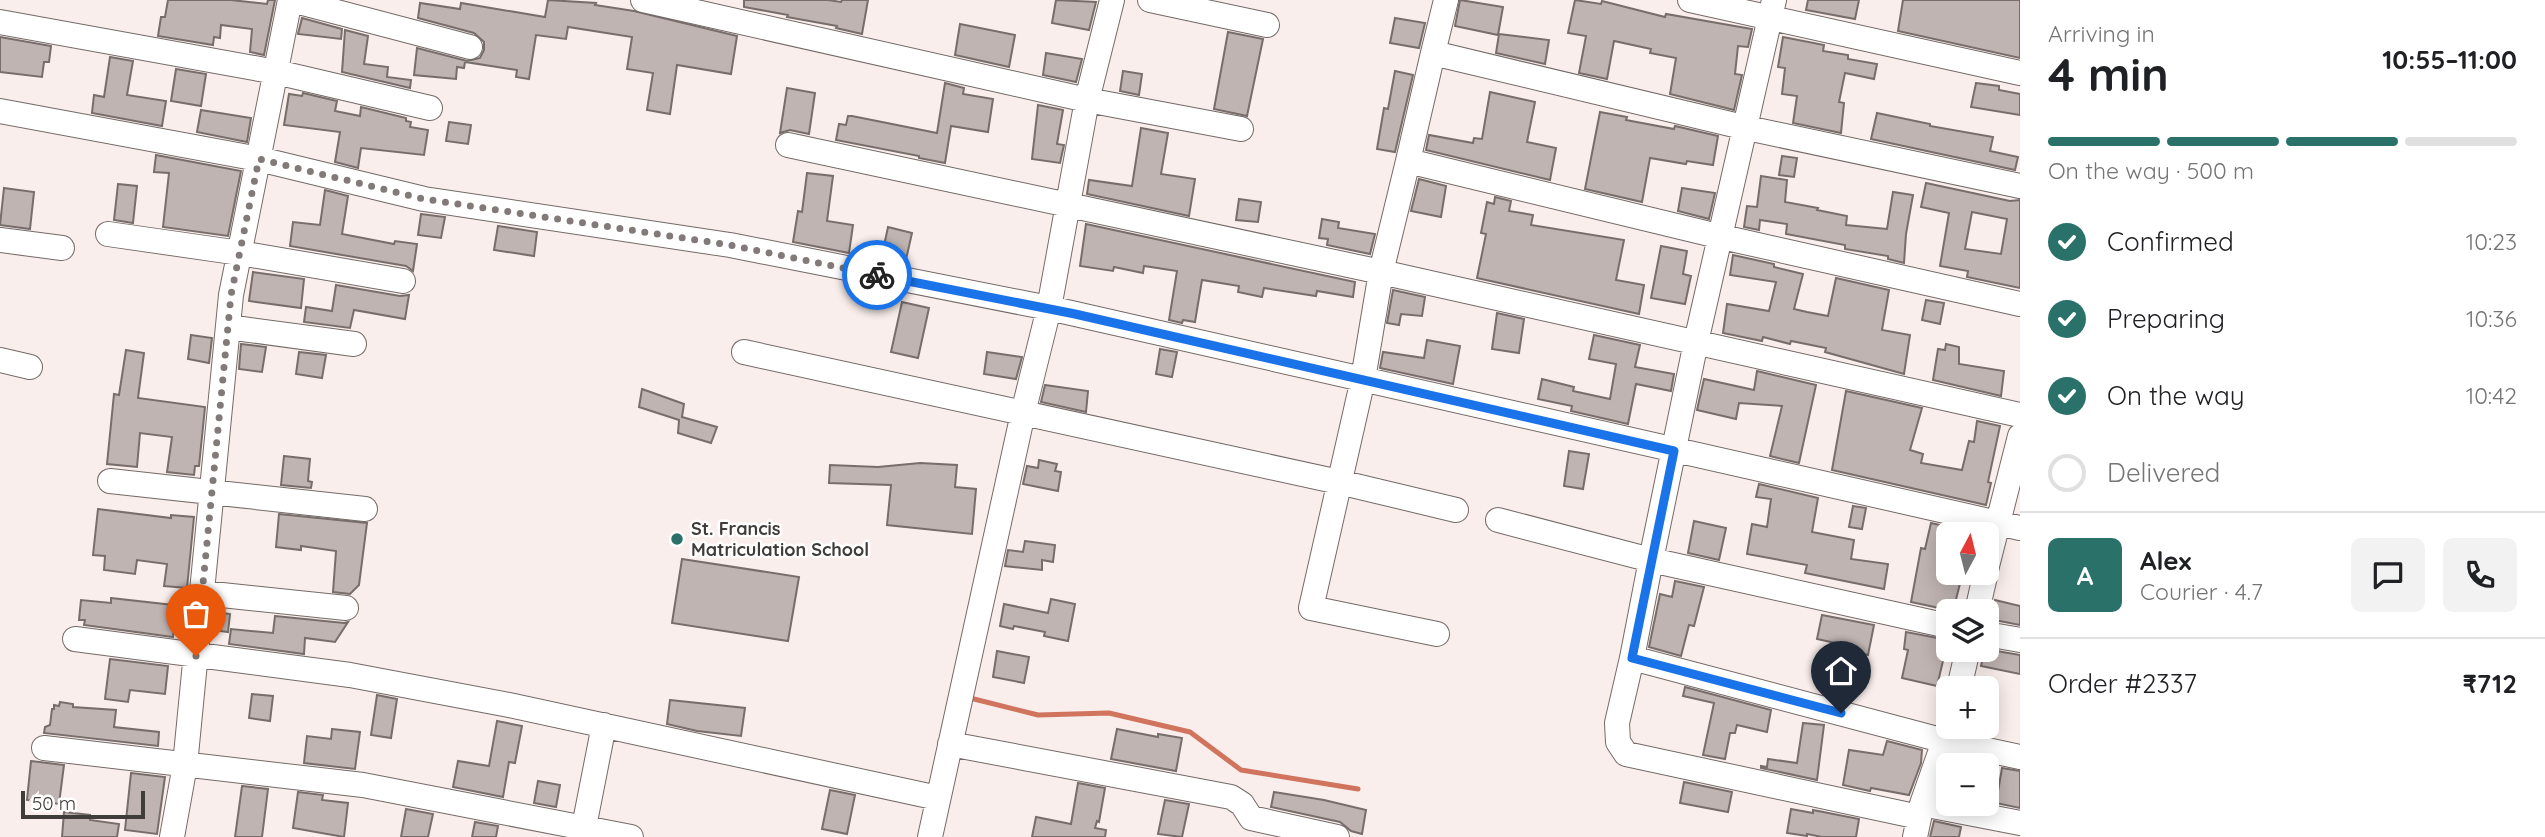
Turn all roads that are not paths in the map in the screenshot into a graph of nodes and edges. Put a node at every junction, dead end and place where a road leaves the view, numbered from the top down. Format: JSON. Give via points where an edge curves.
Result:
{"nodes":[{"id":1,"x":291,"y":0,"type":"edge"},
{"id":2,"x":643,"y":0,"type":"edge"},
{"id":3,"x":1112,"y":0,"type":"edge"},
{"id":4,"x":1150,"y":0,"type":"edge"},
{"id":5,"x":1446,"y":0,"type":"edge"},
{"id":6,"x":1690,"y":0,"type":"edge"},
{"id":7,"x":1773,"y":9,"type":"edge"},
{"id":8,"x":0,"y":22,"type":"edge"},
{"id":9,"x":1267,"y":25,"type":"dead end"},
{"id":10,"x":470,"y":47,"type":"dead end"},
{"id":11,"x":1433,"y":53,"type":"junction"},
{"id":12,"x":276,"y":72,"type":"junction"},
{"id":13,"x":2020,"y":73,"type":"edge"},
{"id":14,"x":1087,"y":100,"type":"junction"},
{"id":15,"x":430,"y":107,"type":"dead end"},
{"id":16,"x":0,"y":111,"type":"edge"},
{"id":17,"x":1747,"y":128,"type":"junction"},
{"id":18,"x":1241,"y":129,"type":"dead end"},
{"id":19,"x":788,"y":145,"type":"dead end"},
{"id":20,"x":259,"y":159,"type":"junction"},
{"id":21,"x":1408,"y":161,"type":"junction"},
{"id":22,"x":2020,"y":186,"type":"edge"},
{"id":23,"x":1068,"y":206,"type":"junction"},
{"id":24,"x":108,"y":234,"type":"dead end"},
{"id":25,"x":1722,"y":237,"type":"junction"},
{"id":26,"x":0,"y":240,"type":"edge"},
{"id":27,"x":62,"y":248,"type":"dead end"},
{"id":28,"x":240,"y":253,"type":"junction"},
{"id":29,"x":1381,"y":272,"type":"junction"},
{"id":30,"x":403,"y":281,"type":"dead end"},
{"id":31,"x":2020,"y":303,"type":"edge"},
{"id":32,"x":1049,"y":308,"type":"junction"},
{"id":33,"x":228,"y":327,"type":"junction"},
{"id":34,"x":1696,"y":342,"type":"junction"},
{"id":35,"x":354,"y":344,"type":"dead end"},
{"id":36,"x":744,"y":352,"type":"dead end"},
{"id":37,"x":0,"y":360,"type":"edge"},
{"id":38,"x":30,"y":368,"type":"dead end"},
{"id":39,"x":1363,"y":379,"type":"junction"},
{"id":40,"x":1023,"y":413,"type":"junction"},
{"id":41,"x":2020,"y":415,"type":"edge"},
{"id":42,"x":2020,"y":436,"type":"edge"},
{"id":43,"x":1674,"y":451,"type":"junction"},
{"id":44,"x":110,"y":481,"type":"dead end"},
{"id":45,"x":1339,"y":482,"type":"junction"},
{"id":46,"x":213,"y":493,"type":"junction"},
{"id":47,"x":365,"y":509,"type":"dead end"},
{"id":48,"x":1456,"y":510,"type":"dead end"},
{"id":49,"x":1498,"y":520,"type":"dead end"},
{"id":50,"x":2008,"y":526,"type":"edge"},
{"id":51,"x":1999,"y":544,"type":"edge"},
{"id":52,"x":1651,"y":560,"type":"junction"},
{"id":53,"x":203,"y":593,"type":"junction"},
{"id":54,"x":346,"y":608,"type":"dead end"},
{"id":55,"x":1936,"y":623,"type":"edge"},
{"id":56,"x":1437,"y":634,"type":"dead end"},
{"id":57,"x":1999,"y":636,"type":"edge"},
{"id":58,"x":75,"y":639,"type":"dead end"},
{"id":59,"x":2020,"y":640,"type":"edge"},
{"id":60,"x":196,"y":656,"type":"junction"},
{"id":61,"x":1632,"y":658,"type":"junction"},
{"id":62,"x":604,"y":725,"type":"junction"},
{"id":63,"x":1936,"y":731,"type":"edge"},
{"id":64,"x":1945,"y":739,"type":"edge"},
{"id":65,"x":1963,"y":739,"type":"edge"},
{"id":66,"x":950,"y":744,"type":"junction"},
{"id":67,"x":44,"y":748,"type":"dead end"},
{"id":68,"x":2020,"y":757,"type":"edge"},
{"id":69,"x":185,"y":765,"type":"junction"},
{"id":70,"x":938,"y":798,"type":"junction"},
{"id":71,"x":1919,"y":819,"type":"edge"},
{"id":72,"x":2020,"y":823,"type":"edge"},
{"id":73,"x":1249,"y":828,"type":"edge"},
{"id":74,"x":583,"y":832,"type":"edge"},
{"id":75,"x":172,"y":837,"type":"edge"},
{"id":76,"x":631,"y":837,"type":"edge"},
{"id":77,"x":930,"y":837,"type":"edge"},
{"id":78,"x":1337,"y":837,"type":"edge"}],
"edges":[{"from":1,"to":10,"type":"street"},
{"from":1,"to":12,"type":"street"},
{"from":2,"to":14,"type":"street"},
{"from":3,"to":14,"type":"street"},
{"from":4,"to":9,"type":"street"},
{"from":5,"to":11,"type":"street"},
{"from":6,"to":7,"type":"street"},
{"from":7,"to":13,"type":"street"},
{"from":7,"to":17,"type":"street"},
{"from":8,"to":12,"type":"street"},
{"from":11,"to":17,"type":"street"},
{"from":11,"to":21,"type":"street"},
{"from":12,"to":15,"type":"street"},
{"from":12,"to":20,"type":"street"},
{"from":14,"to":18,"type":"street"},
{"from":14,"to":23,"type":"street"},
{"from":16,"to":20,"type":"street"},
{"from":17,"to":22,"type":"street"},
{"from":17,"to":25,"type":"street"},
{"from":19,"to":23,"type":"street"},
{"from":20,"to":28,"type":"street"},
{"from":20,"to":32,"type":"street","via":[[424,199],[730,245]]},
{"from":21,"to":25,"type":"street"},
{"from":21,"to":29,"type":"street"},
{"from":23,"to":29,"type":"street"},
{"from":23,"to":32,"type":"street"},
{"from":24,"to":28,"type":"street"},
{"from":25,"to":31,"type":"street"},
{"from":25,"to":34,"type":"street"},
{"from":26,"to":27,"type":"street"},
{"from":28,"to":30,"type":"street"},
{"from":28,"to":33,"type":"street"},
{"from":29,"to":34,"type":"street"},
{"from":29,"to":39,"type":"street"},
{"from":32,"to":39,"type":"street"},
{"from":32,"to":40,"type":"street"},
{"from":33,"to":35,"type":"street"},
{"from":33,"to":46,"type":"street"},
{"from":34,"to":41,"type":"street"},
{"from":34,"to":43,"type":"street"},
{"from":36,"to":40,"type":"street"},
{"from":37,"to":38,"type":"street"},
{"from":39,"to":43,"type":"street"},
{"from":39,"to":45,"type":"street"},
{"from":40,"to":45,"type":"street"},
{"from":40,"to":66,"type":"street"},
{"from":42,"to":50,"type":"street"},
{"from":43,"to":50,"type":"street"},
{"from":43,"to":52,"type":"street"},
{"from":44,"to":46,"type":"street"},
{"from":45,"to":48,"type":"street"},
{"from":45,"to":56,"type":"street","via":[[1311,608]]},
{"from":46,"to":47,"type":"street"},
{"from":46,"to":53,"type":"street"},
{"from":49,"to":52,"type":"street"},
{"from":50,"to":51,"type":"street"},
{"from":52,"to":55,"type":"street"},
{"from":52,"to":61,"type":"street"},
{"from":53,"to":54,"type":"street"},
{"from":53,"to":60,"type":"street"},
{"from":57,"to":59,"type":"street"},
{"from":58,"to":60,"type":"street"},
{"from":60,"to":62,"type":"street","via":[[350,675]]},
{"from":60,"to":69,"type":"street"},
{"from":61,"to":63,"type":"street"},
{"from":61,"to":71,"type":"street","via":[[1617,723],[1618,742],[1626,754]]},
{"from":62,"to":70,"type":"street"},
{"from":62,"to":74,"type":"street"},
{"from":64,"to":71,"type":"street"},
{"from":65,"to":68,"type":"street"},
{"from":66,"to":70,"type":"street"},
{"from":66,"to":73,"type":"street","via":[[1231,797],[1242,804]]},
{"from":67,"to":69,"type":"street"},
{"from":69,"to":74,"type":"street","via":[[362,785]]},
{"from":69,"to":75,"type":"street"},
{"from":70,"to":77,"type":"street"},
{"from":71,"to":72,"type":"street"},
{"from":73,"to":78,"type":"street"},
{"from":74,"to":76,"type":"street"}]}
